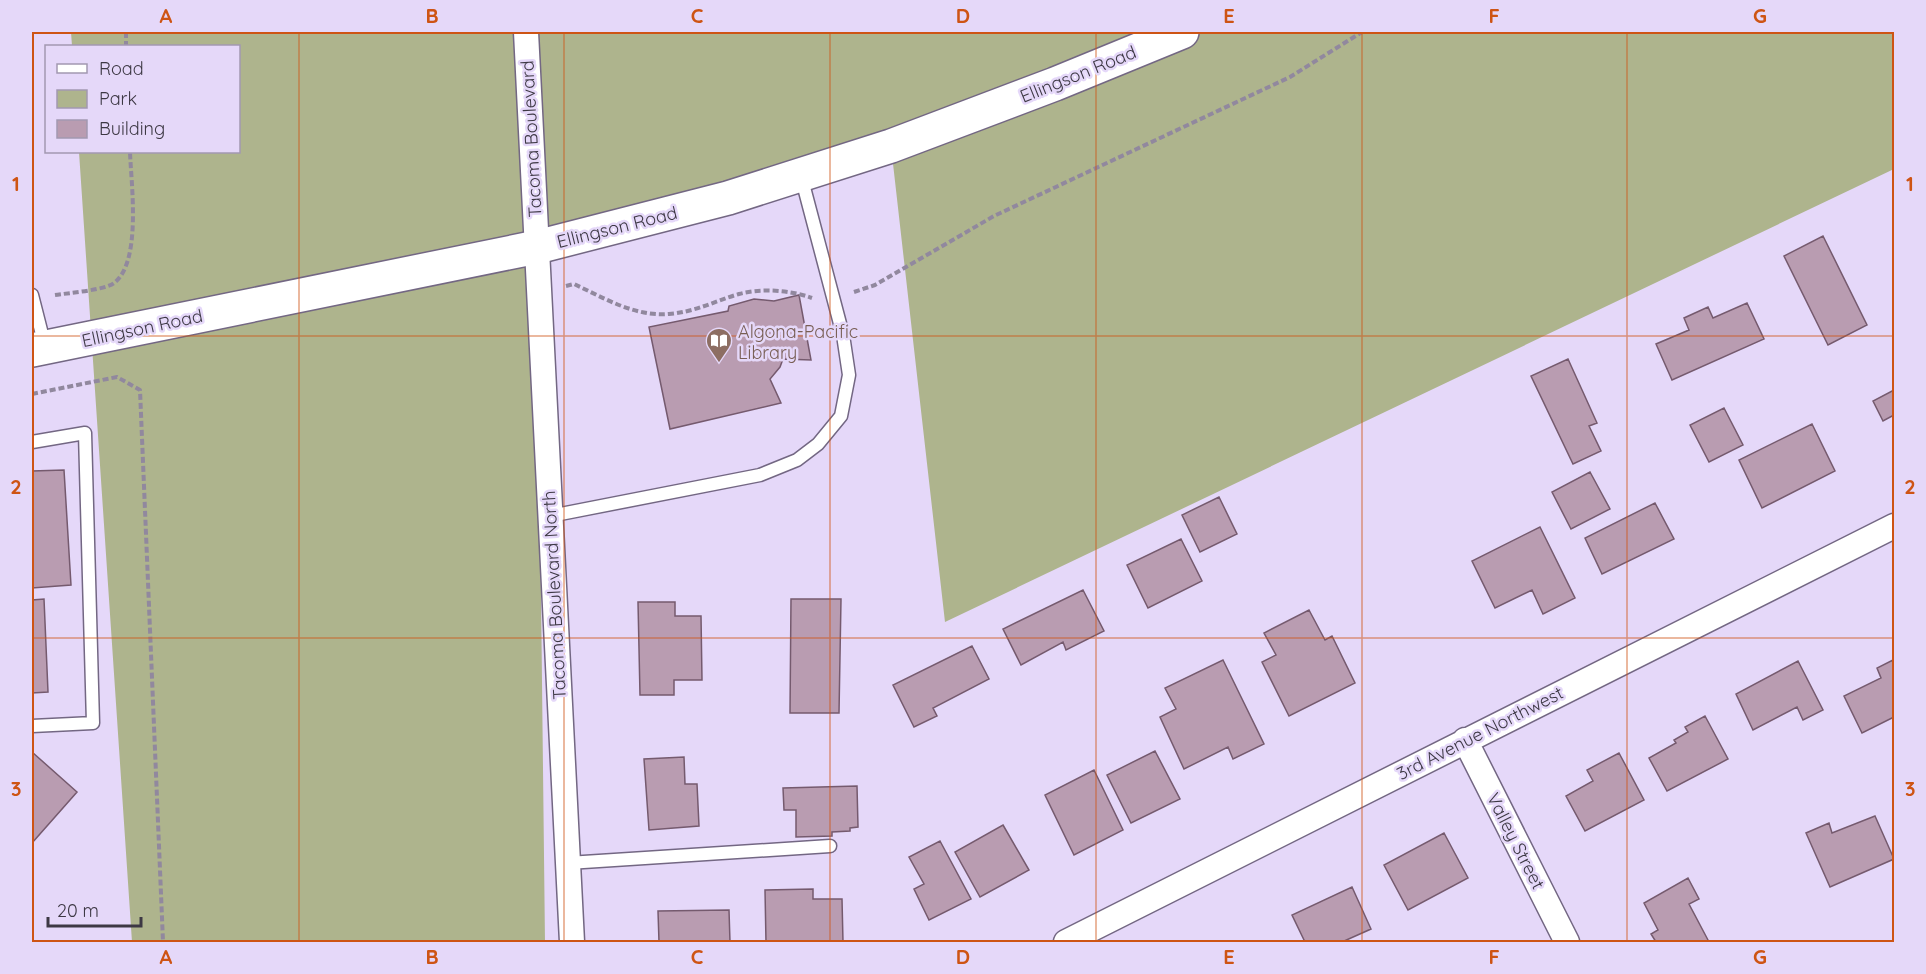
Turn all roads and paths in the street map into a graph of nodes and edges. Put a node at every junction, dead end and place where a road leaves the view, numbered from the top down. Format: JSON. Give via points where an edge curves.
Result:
{"nodes":[{"id":1,"x":526,"y":32,"type":"edge"},
{"id":2,"x":1182,"y":32,"type":"edge"},
{"id":3,"x":1362,"y":32,"type":"edge"},
{"id":4,"x":130,"y":153,"type":"edge"},
{"id":5,"x":801,"y":176,"type":"junction"},
{"id":6,"x":537,"y":247,"type":"junction"},
{"id":7,"x":539,"y":293,"type":"junction"},
{"id":8,"x":32,"y":297,"type":"edge"},
{"id":9,"x":834,"y":299,"type":"junction"},
{"id":10,"x":38,"y":349,"type":"edge"},
{"id":11,"x":32,"y":394,"type":"edge"},
{"id":12,"x":32,"y":442,"type":"edge"},
{"id":13,"x":550,"y":516,"type":"junction"},
{"id":14,"x":1894,"y":526,"type":"edge"},
{"id":15,"x":32,"y":726,"type":"edge"},
{"id":16,"x":1465,"y":740,"type":"junction"},
{"id":17,"x":830,"y":846,"type":"dead end"},
{"id":18,"x":568,"y":863,"type":"junction"},
{"id":19,"x":163,"y":942,"type":"edge"},
{"id":20,"x":572,"y":942,"type":"edge"},
{"id":21,"x":1066,"y":942,"type":"edge"},
{"id":22,"x":1567,"y":942,"type":"edge"}],
"edges":[{"from":1,"to":6,"type":"street","name":"Tacoma Boulevard"},
{"from":2,"to":5,"type":"main road","name":"Ellingson Road","via":[[1055,84]]},
{"from":3,"to":9,"type":"path","via":[[1290,77],[994,216],[874,285]]},
{"from":4,"to":8,"type":"path","via":[[133,232],[124,272],[113,284]]},
{"from":5,"to":6,"type":"main road","name":"Ellingson Road"},
{"from":5,"to":9,"type":"lane"},
{"from":6,"to":7,"type":"street","name":"Tacoma Boulevard North"},
{"from":6,"to":10,"type":"main road","name":"Ellingson Road"},
{"from":7,"to":9,"type":"path","via":[[574,284],[635,311],[669,314],[708,307],[740,294],[776,291]]},
{"from":7,"to":13,"type":"street","name":"Tacoma Boulevard North"},
{"from":8,"to":10,"type":"lane"},
{"from":9,"to":13,"type":"lane","via":[[849,375],[841,416],[818,444],[797,460],[760,475]]},
{"from":11,"to":19,"type":"path","via":[[117,377],[140,390]]},
{"from":12,"to":15,"type":"lane","via":[[85,433],[93,723]]},
{"from":13,"to":18,"type":"street","name":"Tacoma Boulevard North"},
{"from":14,"to":16,"type":"street","name":"3rd Avenue Northwest"},
{"from":16,"to":21,"type":"street","name":"3rd Avenue Northwest"},
{"from":16,"to":22,"type":"street","name":"Valley Street"},
{"from":17,"to":18,"type":"lane"},
{"from":18,"to":20,"type":"street","name":"Tacoma Boulevard North"}]}
